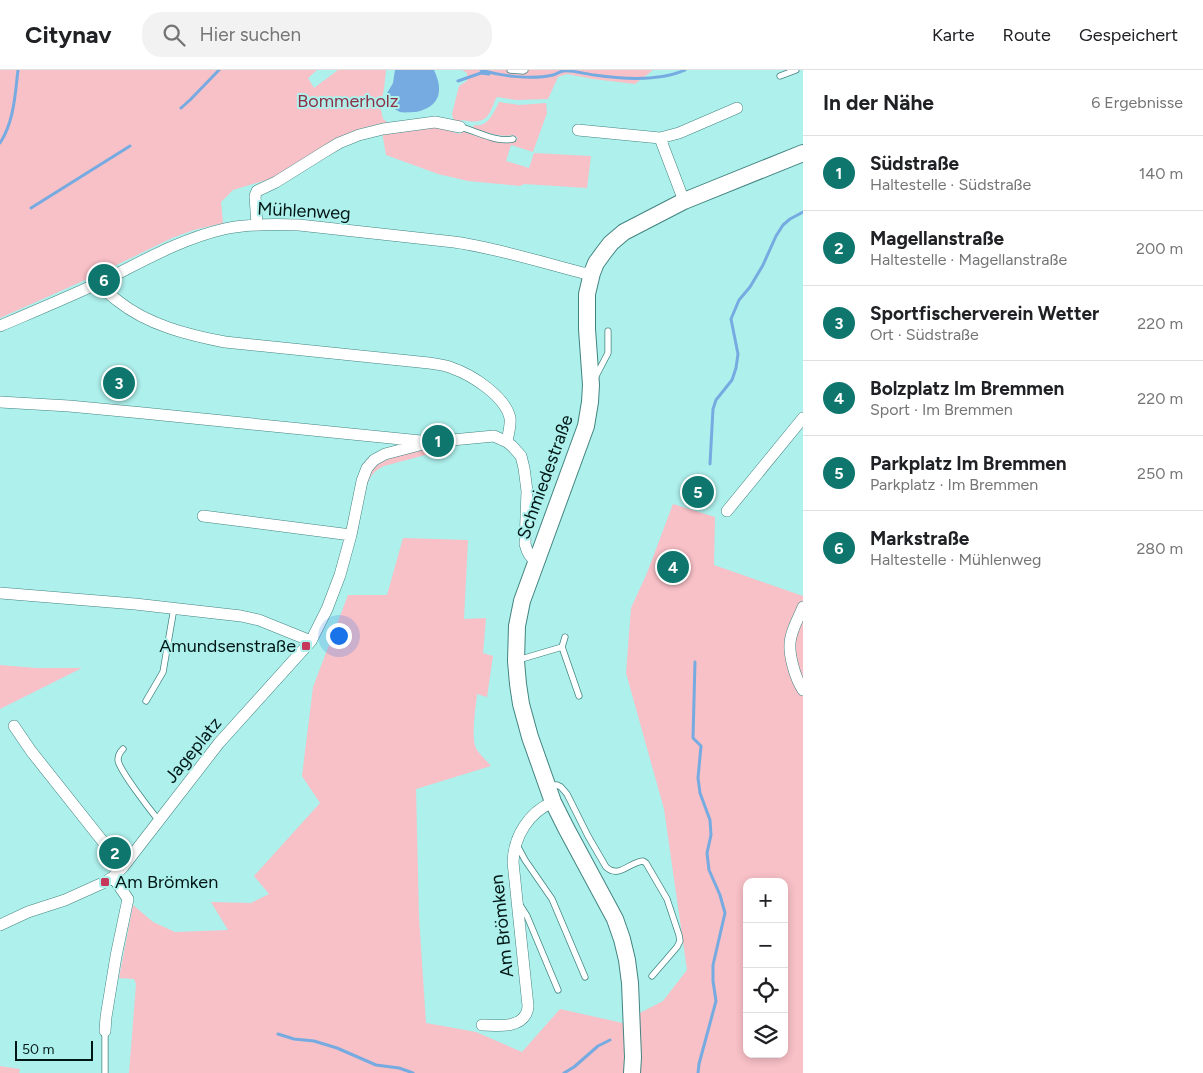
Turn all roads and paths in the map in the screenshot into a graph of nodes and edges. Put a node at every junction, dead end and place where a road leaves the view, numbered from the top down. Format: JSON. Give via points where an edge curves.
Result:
{"nodes":[{"id":1,"x":510,"y":70,"type":"edge"},
{"id":2,"x":525,"y":70,"type":"edge"},
{"id":3,"x":796,"y":70,"type":"edge"},
{"id":4,"x":780,"y":76,"type":"dead end"},
{"id":5,"x":737,"y":108,"type":"dead end"},
{"id":6,"x":460,"y":127,"type":"joint"},
{"id":7,"x":578,"y":130,"type":"dead end"},
{"id":8,"x":513,"y":138,"type":"dead end"},
{"id":9,"x":660,"y":138,"type":"junction"},
{"id":10,"x":803,"y":153,"type":"edge"},
{"id":11,"x":684,"y":201,"type":"junction"},
{"id":12,"x":257,"y":225,"type":"junction"},
{"id":13,"x":592,"y":273,"type":"junction"},
{"id":14,"x":98,"y":283,"type":"junction"},
{"id":15,"x":0,"y":326,"type":"edge"},
{"id":16,"x":608,"y":331,"type":"dead end"},
{"id":17,"x":591,"y":385,"type":"junction"},
{"id":18,"x":0,"y":402,"type":"edge"},
{"id":19,"x":803,"y":418,"type":"edge"},
{"id":20,"x":431,"y":442,"type":"junction"},
{"id":21,"x":507,"y":442,"type":"junction"},
{"id":22,"x":727,"y":510,"type":"dead end"},
{"id":23,"x":203,"y":516,"type":"dead end"},
{"id":24,"x":351,"y":535,"type":"junction"},
{"id":25,"x":536,"y":561,"type":"junction"},
{"id":26,"x":0,"y":593,"type":"edge"},
{"id":27,"x":803,"y":607,"type":"edge"},
{"id":28,"x":174,"y":608,"type":"junction"},
{"id":29,"x":565,"y":637,"type":"dead end"},
{"id":30,"x":311,"y":641,"type":"junction"},
{"id":31,"x":562,"y":647,"type":"junction"},
{"id":32,"x":516,"y":661,"type":"junction"},
{"id":33,"x":803,"y":690,"type":"edge"},
{"id":34,"x":579,"y":696,"type":"dead end"},
{"id":35,"x":146,"y":701,"type":"dead end"},
{"id":36,"x":14,"y":726,"type":"dead end"},
{"id":37,"x":123,"y":749,"type":"dead end"},
{"id":38,"x":547,"y":785,"type":"junction"},
{"id":39,"x":553,"y":802,"type":"junction"},
{"id":40,"x":159,"y":821,"type":"junction"},
{"id":41,"x":516,"y":843,"type":"junction"},
{"id":42,"x":123,"y":867,"type":"junction"},
{"id":43,"x":113,"y":877,"type":"junction"},
{"id":44,"x":517,"y":901,"type":"junction"},
{"id":45,"x":0,"y":925,"type":"edge"},
{"id":46,"x":652,"y":976,"type":"dead end"},
{"id":47,"x":586,"y":977,"type":"dead end"},
{"id":48,"x":558,"y":990,"type":"dead end"},
{"id":49,"x":482,"y":1026,"type":"dead end"},
{"id":50,"x":105,"y":1031,"type":"joint"},
{"id":51,"x":105,"y":1073,"type":"edge"},
{"id":52,"x":632,"y":1073,"type":"edge"}],
"edges":[{"from":1,"to":2,"type":"lane"},
{"from":3,"to":4,"type":"lane"},
{"from":5,"to":9,"type":"street"},
{"from":6,"to":8,"type":"lane","via":[[501,140]]},
{"from":6,"to":12,"type":"street","via":[[435,122],[376,131],[339,143],[258,191],[255,196]]},
{"from":7,"to":9,"type":"street"},
{"from":9,"to":11,"type":"street"},
{"from":10,"to":11,"type":"main road","name":"Schmiedestraße"},
{"from":11,"to":13,"type":"main road","name":"Schmiedestraße","via":[[617,237]]},
{"from":12,"to":13,"type":"street","name":"Mühlenweg","via":[[308,226],[472,244]]},
{"from":12,"to":14,"type":"street","name":"Mühlenweg","via":[[224,229],[180,243]]},
{"from":13,"to":17,"type":"main road","name":"Schmiedestraße","via":[[587,294]]},
{"from":14,"to":15,"type":"street","name":"Mühlenweg"},
{"from":14,"to":21,"type":"street","via":[[139,314],[175,330],[210,339],[453,368],[474,378],[505,407],[510,418]]},
{"from":16,"to":17,"type":"lane","via":[[608,353]]},
{"from":17,"to":25,"type":"main road","name":"Schmiedestraße","via":[[583,436]]},
{"from":18,"to":20,"type":"street"},
{"from":19,"to":22,"type":"street"},
{"from":20,"to":21,"type":"street","via":[[494,436]]},
{"from":20,"to":24,"type":"street","name":"Jageplatz","via":[[385,454],[370,464],[362,481]]},
{"from":21,"to":25,"type":"street","via":[[520,456],[524,468],[525,544]]},
{"from":23,"to":24,"type":"street"},
{"from":24,"to":30,"type":"street","name":"Jageplatz","via":[[334,593]]},
{"from":25,"to":32,"type":"main road","name":"Schmiedestraße","via":[[517,626]]},
{"from":26,"to":28,"type":"street"},
{"from":27,"to":33,"type":"street","via":[[789,645]]},
{"from":28,"to":30,"type":"street","via":[[251,618]]},
{"from":28,"to":35,"type":"lane","via":[[163,672]]},
{"from":29,"to":31,"type":"lane"},
{"from":30,"to":40,"type":"street","name":"Jageplatz","via":[[219,743]]},
{"from":31,"to":32,"type":"lane"},
{"from":31,"to":34,"type":"lane"},
{"from":32,"to":38,"type":"main road","name":"Schmiedestraße","via":[[530,737]]},
{"from":36,"to":42,"type":"street"},
{"from":37,"to":40,"type":"lane","via":[[118,762]]},
{"from":38,"to":39,"type":"main road","name":"Schmiedestraße"},
{"from":38,"to":46,"type":"lane","via":[[557,785],[564,790],[606,867],[614,872],[643,861],[667,900],[680,941]]},
{"from":39,"to":41,"type":"street","name":"Am Brömken","via":[[533,816]]},
{"from":39,"to":52,"type":"main road","name":"Schmiedestraße","via":[[622,939],[630,983]]},
{"from":40,"to":42,"type":"street","name":"Jageplatz"},
{"from":41,"to":44,"type":"street","name":"Am Brömken","via":[[513,862]]},
{"from":41,"to":47,"type":"lane","via":[[552,899]]},
{"from":42,"to":43,"type":"street","name":"Jageplatz"},
{"from":43,"to":45,"type":"street","name":"Jageplatz"},
{"from":43,"to":50,"type":"street","via":[[128,899]]},
{"from":44,"to":48,"type":"lane","via":[[527,916]]},
{"from":44,"to":49,"type":"street","name":"Am Brömken","via":[[528,1006],[526,1014],[515,1024]]},
{"from":50,"to":51,"type":"lane"}]}
